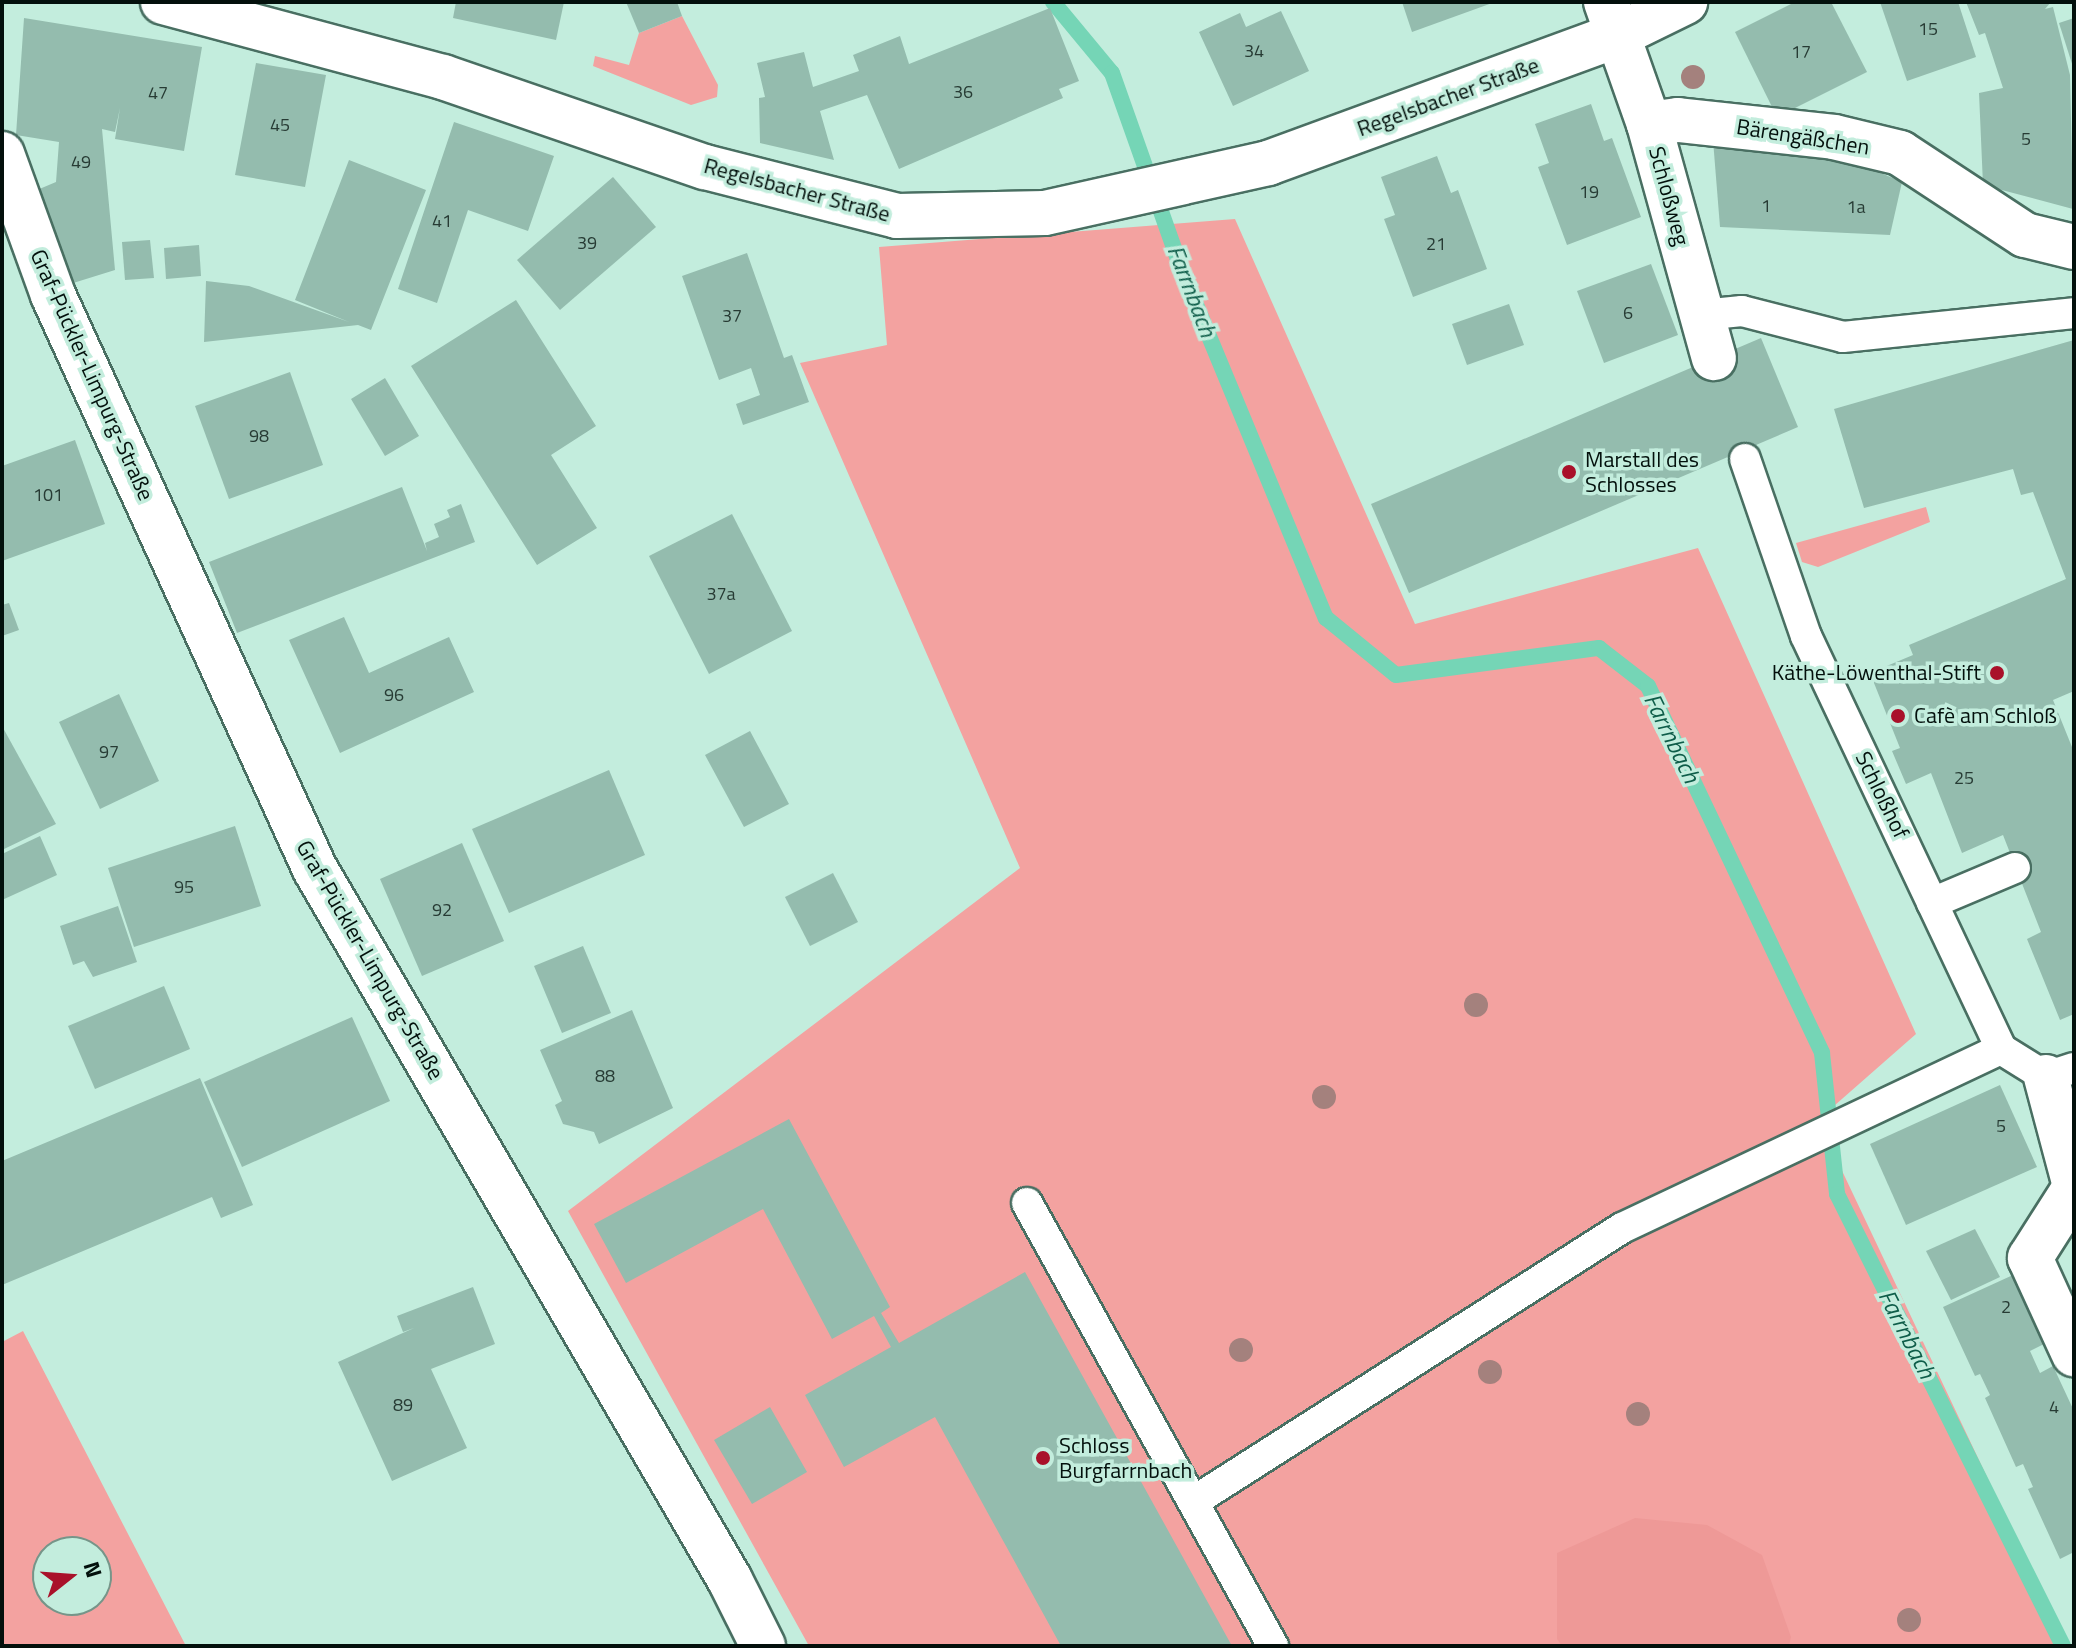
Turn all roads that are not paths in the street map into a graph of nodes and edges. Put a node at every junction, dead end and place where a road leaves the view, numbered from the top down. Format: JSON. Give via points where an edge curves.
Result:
{"nodes":[{"id":1,"x":163,"y":2,"type":"edge"},
{"id":2,"x":1685,"y":2,"type":"edge"},
{"id":3,"x":1612,"y":18,"type":"edge"},
{"id":4,"x":1649,"y":124,"type":"junction"},
{"id":5,"x":2,"y":154,"type":"edge"},
{"id":6,"x":2074,"y":247,"type":"edge"},
{"id":7,"x":2074,"y":313,"type":"edge"},
{"id":8,"x":1702,"y":315,"type":"junction"},
{"id":9,"x":1714,"y":358,"type":"dead end"},
{"id":10,"x":1745,"y":459,"type":"dead end"},
{"id":11,"x":2015,"y":868,"type":"dead end"},
{"id":12,"x":1932,"y":903,"type":"junction"},
{"id":13,"x":2001,"y":1049,"type":"junction"},
{"id":14,"x":2060,"y":1072,"type":"edge"},
{"id":15,"x":2074,"y":1182,"type":"edge"},
{"id":16,"x":2074,"y":1189,"type":"edge"},
{"id":17,"x":1027,"y":1203,"type":"dead end"},
{"id":18,"x":2074,"y":1354,"type":"edge"},
{"id":19,"x":1196,"y":1500,"type":"junction"},
{"id":20,"x":763,"y":1646,"type":"edge"},
{"id":21,"x":1273,"y":1646,"type":"edge"}],
"edges":[{"from":1,"to":3,"type":"street","name":"Regelsbacher Straße","via":[[443,77],[708,168],[897,216],[1045,213],[1268,163]]},
{"from":2,"to":3,"type":"street","name":"Regelsbacher Straße"},
{"from":3,"to":4,"type":"street","name":"Schloßweg"},
{"from":4,"to":6,"type":"street","name":"Bärengäßchen","via":[[1678,120],[1834,137],[1900,153],[2025,235]]},
{"from":4,"to":8,"type":"street","name":"Schloßweg"},
{"from":5,"to":20,"type":"street","name":"Graf-Pückler-Limpurg-Straße","via":[[53,295],[315,869],[730,1580]]},
{"from":7,"to":8,"type":"lane","via":[[1843,337],[1742,311]]},
{"from":8,"to":9,"type":"street","name":"Schloßweg"},
{"from":10,"to":12,"type":"lane","name":"Schloßhof","via":[[1806,636]]},
{"from":11,"to":12,"type":"lane"},
{"from":12,"to":13,"type":"lane","name":"Schloßhof"},
{"from":13,"to":14,"type":"lane"},
{"from":13,"to":19,"type":"lane","via":[[1622,1228]]},
{"from":14,"to":15,"type":"street"},
{"from":16,"to":18,"type":"street","via":[[2030,1258]]},
{"from":17,"to":19,"type":"lane"},
{"from":19,"to":21,"type":"lane"}]}
